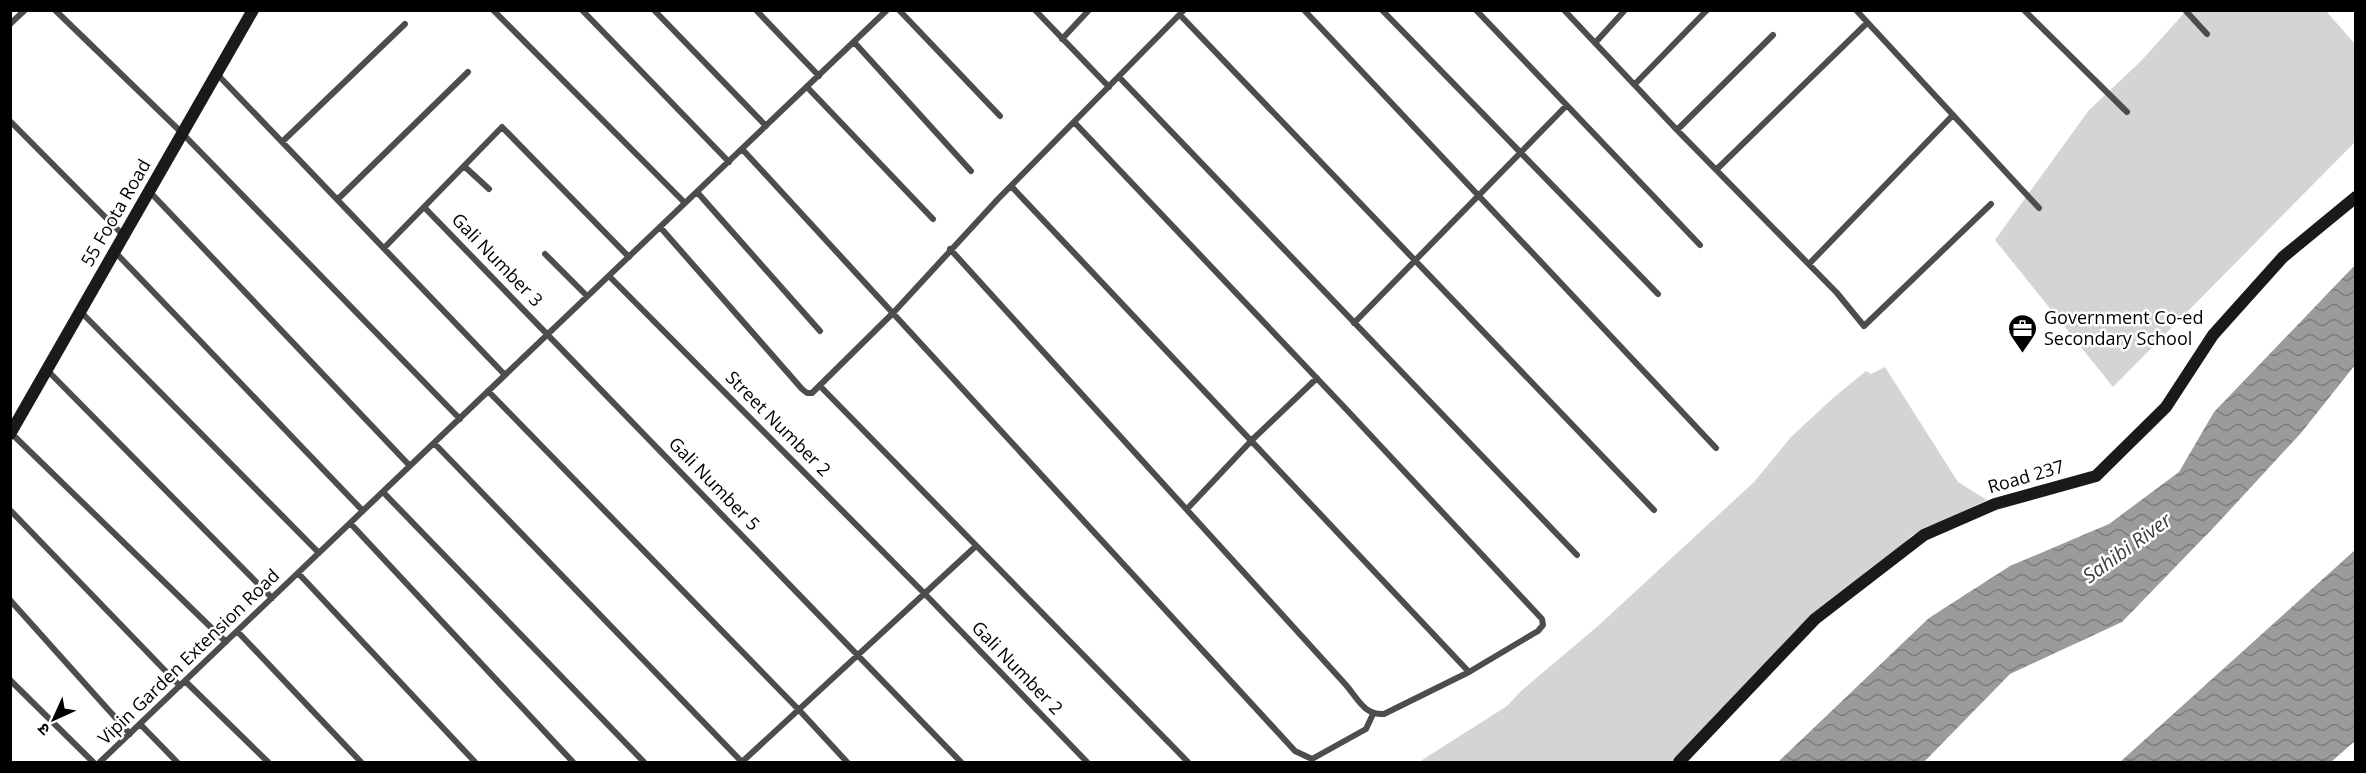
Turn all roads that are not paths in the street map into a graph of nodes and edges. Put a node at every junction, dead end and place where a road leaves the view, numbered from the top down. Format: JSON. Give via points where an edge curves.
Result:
{"nodes":[{"id":1,"x":25,"y":10,"type":"edge"},
{"id":2,"x":55,"y":10,"type":"edge"},
{"id":3,"x":253,"y":10,"type":"edge"},
{"id":4,"x":493,"y":10,"type":"edge"},
{"id":5,"x":582,"y":10,"type":"edge"},
{"id":6,"x":654,"y":10,"type":"edge"},
{"id":7,"x":756,"y":10,"type":"edge"},
{"id":8,"x":887,"y":10,"type":"edge"},
{"id":9,"x":899,"y":10,"type":"edge"},
{"id":10,"x":1035,"y":10,"type":"edge"},
{"id":11,"x":1089,"y":10,"type":"edge"},
{"id":12,"x":1304,"y":10,"type":"edge"},
{"id":13,"x":1382,"y":10,"type":"edge"},
{"id":14,"x":1476,"y":10,"type":"edge"},
{"id":15,"x":1564,"y":10,"type":"edge"},
{"id":16,"x":1625,"y":10,"type":"edge"},
{"id":17,"x":1707,"y":10,"type":"edge"},
{"id":18,"x":1856,"y":10,"type":"edge"},
{"id":19,"x":2024,"y":10,"type":"edge"},
{"id":20,"x":2185,"y":10,"type":"edge"},
{"id":21,"x":1182,"y":13,"type":"edge"},
{"id":22,"x":1867,"y":23,"type":"junction"},
{"id":23,"x":10,"y":24,"type":"edge"},
{"id":24,"x":405,"y":24,"type":"dead end"},
{"id":25,"x":2207,"y":34,"type":"dead end"},
{"id":26,"x":1773,"y":35,"type":"dead end"},
{"id":27,"x":1062,"y":39,"type":"junction"},
{"id":28,"x":854,"y":42,"type":"junction"},
{"id":29,"x":1595,"y":43,"type":"junction"},
{"id":30,"x":468,"y":72,"type":"dead end"},
{"id":31,"x":217,"y":73,"type":"junction"},
{"id":32,"x":819,"y":76,"type":"junction"},
{"id":33,"x":1119,"y":77,"type":"junction"},
{"id":34,"x":1635,"y":84,"type":"junction"},
{"id":35,"x":807,"y":87,"type":"junction"},
{"id":36,"x":1108,"y":87,"type":"junction"},
{"id":37,"x":1566,"y":106,"type":"junction"},
{"id":38,"x":2127,"y":112,"type":"dead end"},
{"id":39,"x":1000,"y":116,"type":"dead end"},
{"id":40,"x":1953,"y":116,"type":"junction"},
{"id":41,"x":10,"y":121,"type":"edge"},
{"id":42,"x":1074,"y":122,"type":"junction"},
{"id":43,"x":16,"y":126,"type":"junction"},
{"id":44,"x":766,"y":126,"type":"junction"},
{"id":45,"x":1677,"y":130,"type":"junction"},
{"id":46,"x":10,"y":132,"type":"edge"},
{"id":47,"x":182,"y":133,"type":"junction"},
{"id":48,"x":282,"y":142,"type":"junction"},
{"id":49,"x":744,"y":150,"type":"junction"},
{"id":50,"x":1520,"y":152,"type":"junction"},
{"id":51,"x":729,"y":162,"type":"junction"},
{"id":52,"x":464,"y":166,"type":"junction"},
{"id":53,"x":1717,"y":169,"type":"junction"},
{"id":54,"x":971,"y":171,"type":"dead end"},
{"id":55,"x":1011,"y":186,"type":"junction"},
{"id":56,"x":489,"y":189,"type":"dead end"},
{"id":57,"x":149,"y":192,"type":"junction"},
{"id":58,"x":697,"y":192,"type":"junction"},
{"id":59,"x":1479,"y":196,"type":"junction"},
{"id":60,"x":2355,"y":197,"type":"edge"},
{"id":61,"x":338,"y":200,"type":"junction"},
{"id":62,"x":685,"y":203,"type":"junction"},
{"id":63,"x":1991,"y":204,"type":"dead end"},
{"id":64,"x":424,"y":207,"type":"junction"},
{"id":65,"x":2039,"y":208,"type":"dead end"},
{"id":66,"x":933,"y":219,"type":"dead end"},
{"id":67,"x":660,"y":227,"type":"junction"},
{"id":68,"x":124,"y":236,"type":"junction"},
{"id":69,"x":1700,"y":245,"type":"dead end"},
{"id":70,"x":384,"y":248,"type":"junction"},
{"id":71,"x":950,"y":249,"type":"junction"},
{"id":72,"x":115,"y":251,"type":"junction"},
{"id":73,"x":545,"y":254,"type":"dead end"},
{"id":74,"x":629,"y":257,"type":"junction"},
{"id":75,"x":1416,"y":262,"type":"junction"},
{"id":76,"x":1809,"y":264,"type":"junction"},
{"id":77,"x":609,"y":276,"type":"junction"},
{"id":78,"x":1658,"y":294,"type":"dead end"},
{"id":79,"x":587,"y":296,"type":"junction"},
{"id":80,"x":80,"y":312,"type":"junction"},
{"id":81,"x":894,"y":312,"type":"junction"},
{"id":82,"x":1354,"y":323,"type":"junction"},
{"id":83,"x":820,"y":331,"type":"dead end"},
{"id":84,"x":548,"y":334,"type":"junction"},
{"id":85,"x":48,"y":371,"type":"junction"},
{"id":86,"x":505,"y":375,"type":"junction"},
{"id":87,"x":1317,"y":378,"type":"junction"},
{"id":88,"x":820,"y":386,"type":"junction"},
{"id":89,"x":488,"y":391,"type":"junction"},
{"id":90,"x":460,"y":419,"type":"junction"},
{"id":91,"x":11,"y":434,"type":"edge"},
{"id":92,"x":1252,"y":440,"type":"junction"},
{"id":93,"x":434,"y":443,"type":"junction"},
{"id":94,"x":1716,"y":448,"type":"dead end"},
{"id":95,"x":410,"y":466,"type":"junction"},
{"id":96,"x":382,"y":492,"type":"junction"},
{"id":97,"x":1187,"y":509,"type":"junction"},
{"id":98,"x":10,"y":510,"type":"edge"},
{"id":99,"x":1654,"y":510,"type":"dead end"},
{"id":100,"x":363,"y":511,"type":"junction"},
{"id":101,"x":350,"y":523,"type":"junction"},
{"id":102,"x":976,"y":546,"type":"junction"},
{"id":103,"x":319,"y":553,"type":"junction"},
{"id":104,"x":1577,"y":555,"type":"dead end"},
{"id":105,"x":298,"y":573,"type":"junction"},
{"id":106,"x":925,"y":594,"type":"junction"},
{"id":107,"x":272,"y":598,"type":"junction"},
{"id":108,"x":10,"y":600,"type":"edge"},
{"id":109,"x":237,"y":632,"type":"junction"},
{"id":110,"x":226,"y":642,"type":"junction"},
{"id":111,"x":860,"y":656,"type":"junction"},
{"id":112,"x":1469,"y":672,"type":"junction"},
{"id":113,"x":10,"y":680,"type":"edge"},
{"id":114,"x":182,"y":684,"type":"junction"},
{"id":115,"x":800,"y":711,"type":"junction"},
{"id":116,"x":1373,"y":714,"type":"junction"},
{"id":117,"x":140,"y":724,"type":"junction"},
{"id":118,"x":130,"y":734,"type":"junction"},
{"id":119,"x":93,"y":762,"type":"edge"},
{"id":120,"x":100,"y":762,"type":"edge"},
{"id":121,"x":177,"y":762,"type":"edge"},
{"id":122,"x":268,"y":762,"type":"edge"},
{"id":123,"x":361,"y":762,"type":"edge"},
{"id":124,"x":475,"y":762,"type":"edge"},
{"id":125,"x":573,"y":762,"type":"edge"},
{"id":126,"x":644,"y":762,"type":"edge"},
{"id":127,"x":742,"y":762,"type":"edge"},
{"id":128,"x":848,"y":762,"type":"edge"},
{"id":129,"x":961,"y":762,"type":"edge"},
{"id":130,"x":1087,"y":762,"type":"edge"},
{"id":131,"x":1188,"y":762,"type":"edge"},
{"id":132,"x":1679,"y":762,"type":"edge"}],
"edges":[{"from":1,"to":23,"type":"street"},
{"from":2,"to":47,"type":"street"},
{"from":3,"to":31,"type":"street","name":"55 Foota Road"},
{"from":4,"to":62,"type":"street"},
{"from":5,"to":51,"type":"street"},
{"from":6,"to":44,"type":"street"},
{"from":7,"to":32,"type":"street"},
{"from":8,"to":28,"type":"street","name":"Vipin Garden Extension Road"},
{"from":9,"to":39,"type":"street"},
{"from":10,"to":27,"type":"street"},
{"from":11,"to":27,"type":"street"},
{"from":12,"to":59,"type":"street"},
{"from":13,"to":50,"type":"street"},
{"from":14,"to":37,"type":"street"},
{"from":15,"to":29,"type":"street"},
{"from":16,"to":29,"type":"street"},
{"from":17,"to":34,"type":"street"},
{"from":18,"to":22,"type":"street"},
{"from":19,"to":38,"type":"street"},
{"from":20,"to":25,"type":"street"},
{"from":21,"to":33,"type":"street"},
{"from":21,"to":75,"type":"street"},
{"from":22,"to":40,"type":"street"},
{"from":22,"to":53,"type":"street"},
{"from":24,"to":48,"type":"street"},
{"from":26,"to":45,"type":"street"},
{"from":27,"to":36,"type":"street"},
{"from":28,"to":32,"type":"street","name":"Vipin Garden Extension Road"},
{"from":28,"to":54,"type":"street"},
{"from":29,"to":34,"type":"street"},
{"from":30,"to":61,"type":"street"},
{"from":31,"to":47,"type":"street","name":"55 Foota Road"},
{"from":31,"to":48,"type":"street"},
{"from":32,"to":35,"type":"street","name":"Vipin Garden Extension Road"},
{"from":33,"to":36,"type":"street"},
{"from":33,"to":82,"type":"street"},
{"from":34,"to":45,"type":"street"},
{"from":35,"to":44,"type":"street","name":"Vipin Garden Extension Road"},
{"from":35,"to":66,"type":"street"},
{"from":36,"to":42,"type":"street"},
{"from":37,"to":50,"type":"street"},
{"from":37,"to":69,"type":"street"},
{"from":40,"to":65,"type":"street"},
{"from":40,"to":76,"type":"street"},
{"from":41,"to":43,"type":"street"},
{"from":42,"to":55,"type":"street"},
{"from":42,"to":87,"type":"street"},
{"from":43,"to":46,"type":"street"},
{"from":43,"to":68,"type":"street"},
{"from":44,"to":49,"type":"street","name":"Vipin Garden Extension Road"},
{"from":45,"to":53,"type":"street"},
{"from":47,"to":57,"type":"street","name":"55 Foota Road"},
{"from":47,"to":90,"type":"street"},
{"from":48,"to":61,"type":"street"},
{"from":49,"to":51,"type":"street","name":"Vipin Garden Extension Road"},
{"from":49,"to":81,"type":"street"},
{"from":50,"to":59,"type":"street"},
{"from":50,"to":78,"type":"street"},
{"from":51,"to":58,"type":"street","name":"Vipin Garden Extension Road"},
{"from":52,"to":56,"type":"street"},
{"from":52,"to":64,"type":"street"},
{"from":52,"to":74,"type":"street","via":[[502,127]]},
{"from":53,"to":76,"type":"street"},
{"from":55,"to":71,"type":"street"},
{"from":55,"to":92,"type":"street"},
{"from":57,"to":68,"type":"street","name":"55 Foota Road"},
{"from":57,"to":95,"type":"street"},
{"from":58,"to":62,"type":"street","name":"Vipin Garden Extension Road"},
{"from":58,"to":83,"type":"street"},
{"from":59,"to":75,"type":"street"},
{"from":59,"to":94,"type":"street"},
{"from":60,"to":132,"type":"street","name":"Road 237","via":[[2283,257],[2213,335],[2166,407],[2096,476],[1995,504],[1924,534],[1815,619]]},
{"from":61,"to":70,"type":"street"},
{"from":62,"to":67,"type":"street","name":"Vipin Garden Extension Road"},
{"from":63,"to":76,"type":"street","via":[[1864,326]]},
{"from":64,"to":70,"type":"street"},
{"from":64,"to":84,"type":"street","name":"Gali Number 3"},
{"from":67,"to":74,"type":"street","name":"Vipin Garden Extension Road"},
{"from":67,"to":88,"type":"street","via":[[802,389],[812,393]]},
{"from":68,"to":72,"type":"street","name":"55 Foota Road"},
{"from":70,"to":86,"type":"street"},
{"from":71,"to":81,"type":"street"},
{"from":71,"to":97,"type":"street"},
{"from":72,"to":80,"type":"street","name":"55 Foota Road"},
{"from":72,"to":100,"type":"street"},
{"from":73,"to":79,"type":"street"},
{"from":74,"to":77,"type":"street","name":"Vipin Garden Extension Road"},
{"from":75,"to":82,"type":"street"},
{"from":75,"to":99,"type":"street"},
{"from":77,"to":79,"type":"street","name":"Vipin Garden Extension Road"},
{"from":77,"to":106,"type":"street","name":"Street Number 2"},
{"from":79,"to":84,"type":"street","name":"Vipin Garden Extension Road"},
{"from":80,"to":85,"type":"street","name":"55 Foota Road"},
{"from":80,"to":103,"type":"street"},
{"from":81,"to":88,"type":"street"},
{"from":81,"to":116,"type":"street","via":[[1295,751],[1312,759],[1366,729]]},
{"from":82,"to":104,"type":"street"},
{"from":84,"to":86,"type":"street","name":"Vipin Garden Extension Road"},
{"from":84,"to":111,"type":"street","name":"Gali Number 5"},
{"from":85,"to":91,"type":"street","name":"55 Foota Road","via":[[17,417]]},
{"from":85,"to":107,"type":"street"},
{"from":86,"to":89,"type":"street","name":"Vipin Garden Extension Road"},
{"from":87,"to":92,"type":"street"},
{"from":87,"to":112,"type":"street","via":[[1542,619],[1538,631]]},
{"from":88,"to":102,"type":"street"},
{"from":89,"to":90,"type":"street","name":"Vipin Garden Extension Road"},
{"from":89,"to":115,"type":"street"},
{"from":90,"to":93,"type":"street","name":"Vipin Garden Extension Road"},
{"from":91,"to":110,"type":"street"},
{"from":92,"to":97,"type":"street"},
{"from":92,"to":112,"type":"street"},
{"from":93,"to":95,"type":"street","name":"Vipin Garden Extension Road"},
{"from":93,"to":127,"type":"street"},
{"from":95,"to":96,"type":"street","name":"Vipin Garden Extension Road"},
{"from":96,"to":100,"type":"street","name":"Vipin Garden Extension Road"},
{"from":96,"to":126,"type":"street"},
{"from":97,"to":116,"type":"street"},
{"from":98,"to":114,"type":"street"},
{"from":100,"to":101,"type":"street","name":"Vipin Garden Extension Road"},
{"from":101,"to":103,"type":"street","name":"Vipin Garden Extension Road"},
{"from":101,"to":125,"type":"street"},
{"from":102,"to":106,"type":"street"},
{"from":102,"to":131,"type":"street"},
{"from":103,"to":105,"type":"street","name":"Vipin Garden Extension Road"},
{"from":105,"to":107,"type":"street","name":"Vipin Garden Extension Road"},
{"from":105,"to":124,"type":"street"},
{"from":106,"to":111,"type":"street"},
{"from":106,"to":130,"type":"street","name":"Gali Number 2"},
{"from":107,"to":109,"type":"street","name":"Vipin Garden Extension Road"},
{"from":108,"to":118,"type":"street"},
{"from":109,"to":110,"type":"street","name":"Vipin Garden Extension Road"},
{"from":109,"to":123,"type":"street"},
{"from":110,"to":114,"type":"street","name":"Vipin Garden Extension Road"},
{"from":111,"to":115,"type":"street"},
{"from":111,"to":129,"type":"street","name":"Gali Number 5"},
{"from":112,"to":116,"type":"street","via":[[1383,714]]},
{"from":113,"to":119,"type":"street"},
{"from":114,"to":117,"type":"street","name":"Vipin Garden Extension Road"},
{"from":114,"to":122,"type":"street"},
{"from":115,"to":127,"type":"street"},
{"from":115,"to":128,"type":"street"},
{"from":117,"to":118,"type":"street","name":"Vipin Garden Extension Road"},
{"from":117,"to":121,"type":"street"},
{"from":118,"to":120,"type":"street","name":"Vipin Garden Extension Road"}]}
